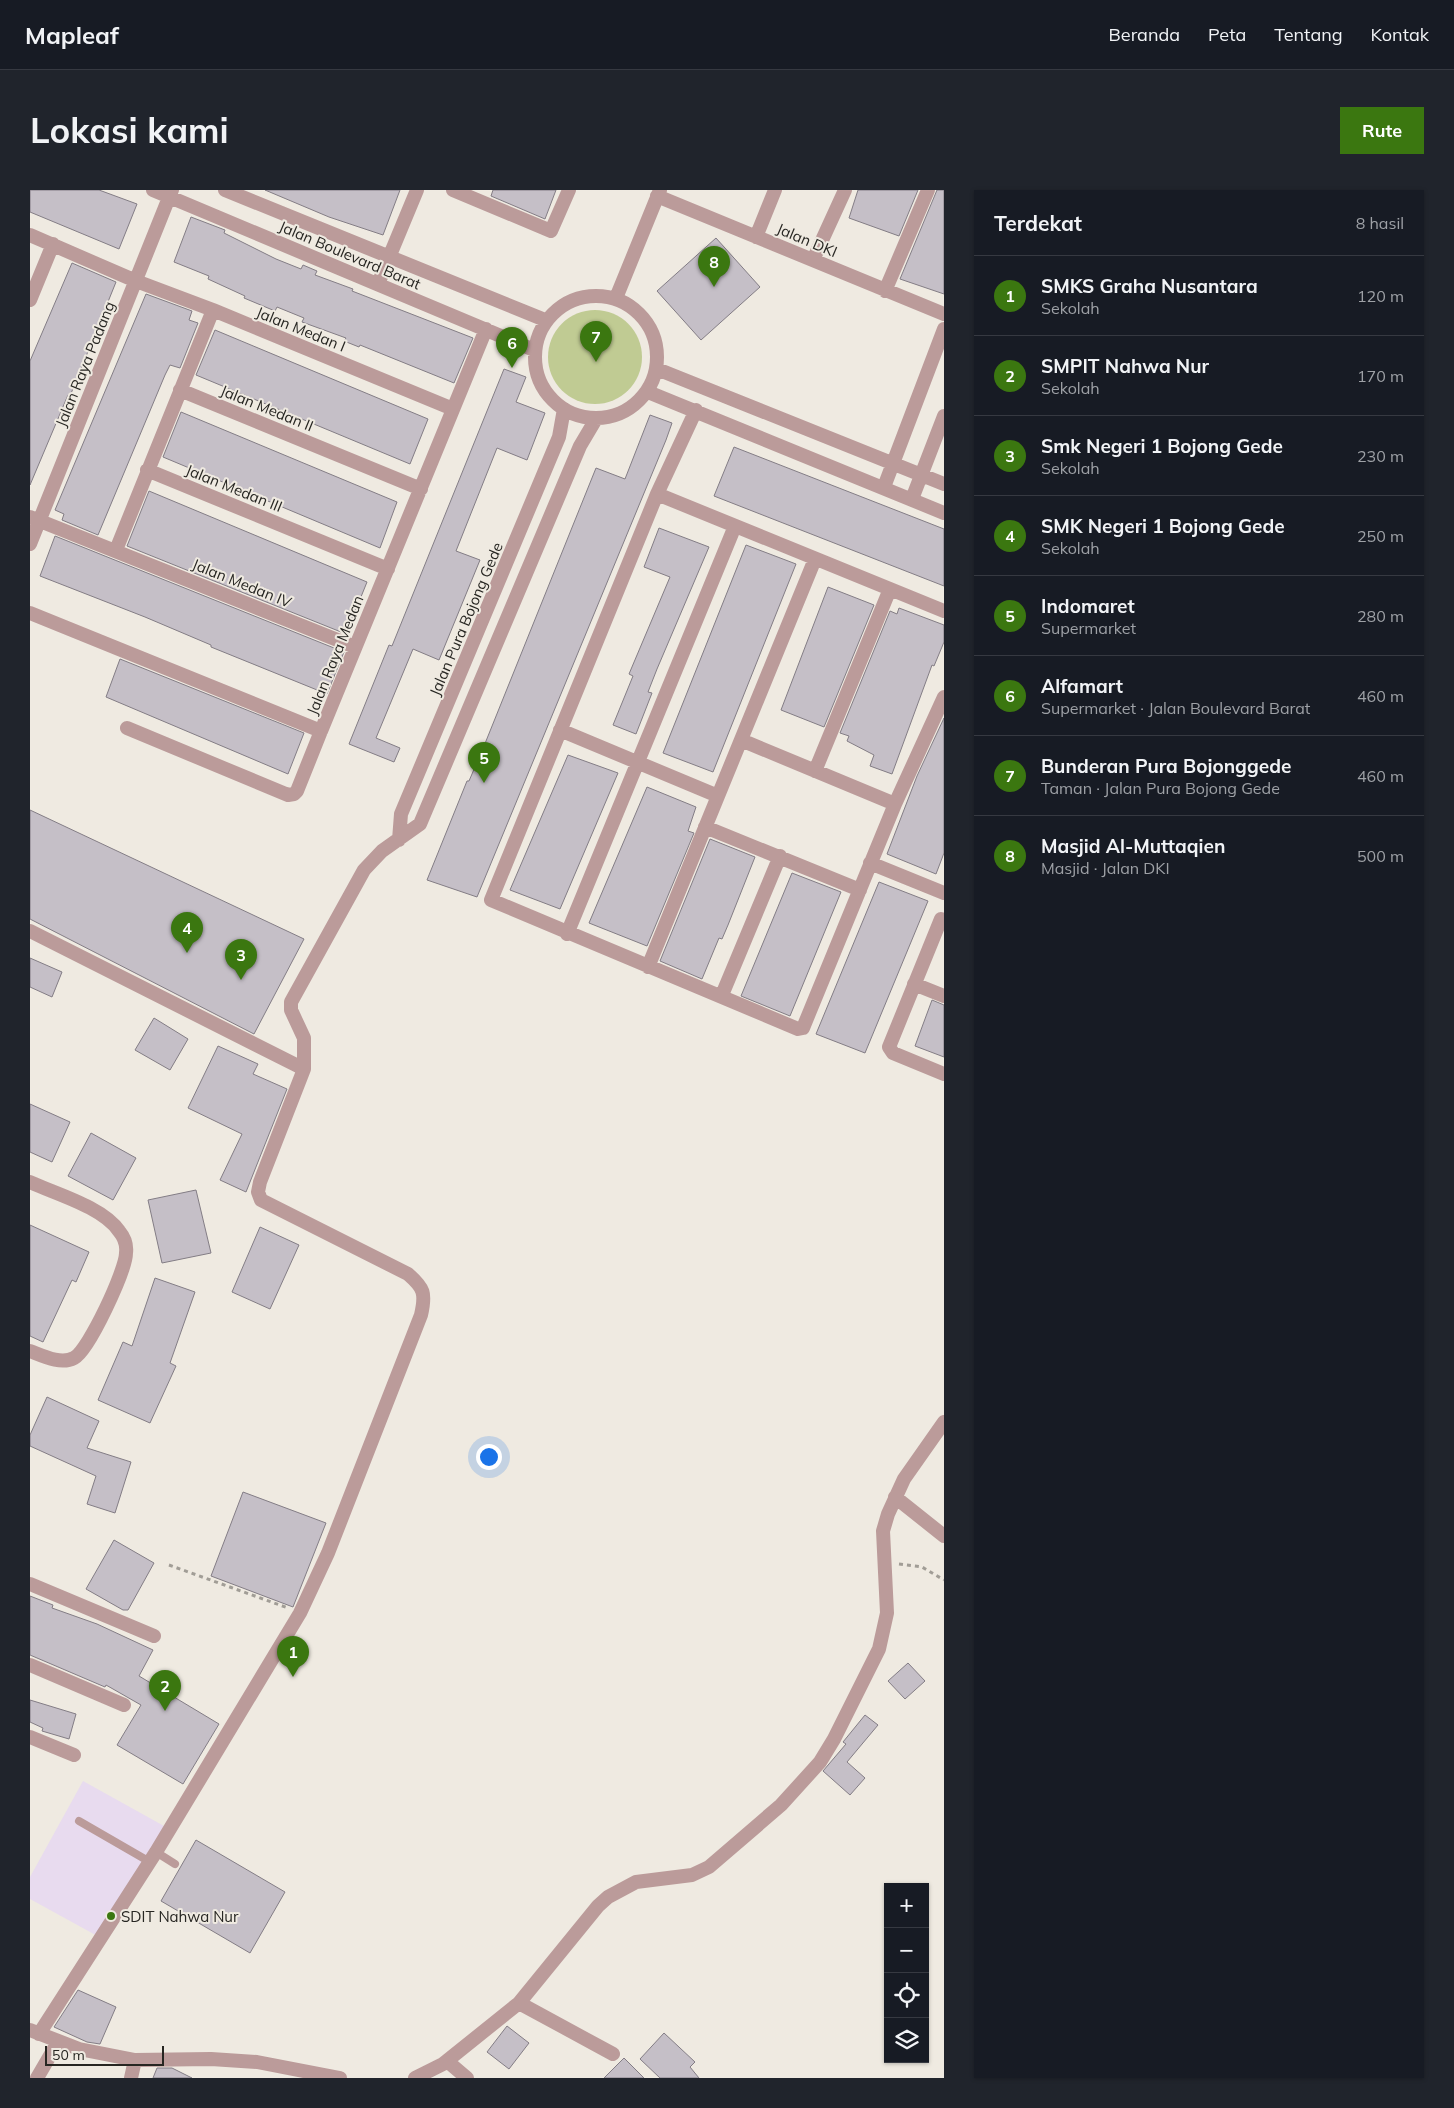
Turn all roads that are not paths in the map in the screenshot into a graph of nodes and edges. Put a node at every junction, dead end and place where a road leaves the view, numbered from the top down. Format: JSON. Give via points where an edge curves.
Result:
{"nodes":[{"id":1,"x":153,"y":190,"type":"edge"},
{"id":2,"x":225,"y":190,"type":"edge"},
{"id":3,"x":417,"y":190,"type":"edge"},
{"id":4,"x":453,"y":190,"type":"edge"},
{"id":5,"x":569,"y":190,"type":"edge"},
{"id":6,"x":775,"y":190,"type":"edge"},
{"id":7,"x":845,"y":190,"type":"edge"},
{"id":8,"x":928,"y":190,"type":"edge"},
{"id":9,"x":659,"y":193,"type":"edge"},
{"id":10,"x":171,"y":194,"type":"edge"},
{"id":11,"x":30,"y":235,"type":"edge"},
{"id":12,"x":756,"y":237,"type":"junction"},
{"id":13,"x":53,"y":244,"type":"junction"},
{"id":14,"x":390,"y":257,"type":"junction"},
{"id":15,"x":813,"y":260,"type":"junction"},
{"id":16,"x":136,"y":282,"type":"junction"},
{"id":17,"x":378,"y":284,"type":"junction"},
{"id":18,"x":885,"y":291,"type":"junction"},
{"id":19,"x":616,"y":298,"type":"junction"},
{"id":20,"x":30,"y":300,"type":"edge"},
{"id":21,"x":213,"y":310,"type":"junction"},
{"id":22,"x":944,"y":314,"type":"edge"},
{"id":23,"x":545,"y":320,"type":"junction"},
{"id":24,"x":486,"y":329,"type":"junction"},
{"id":25,"x":944,"y":329,"type":"edge"},
{"id":26,"x":534,"y":350,"type":"junction"},
{"id":27,"x":657,"y":369,"type":"junction"},
{"id":28,"x":180,"y":390,"type":"junction"},
{"id":29,"x":648,"y":392,"type":"junction"},
{"id":30,"x":453,"y":409,"type":"junction"},
{"id":31,"x":564,"y":410,"type":"junction"},
{"id":32,"x":696,"y":410,"type":"junction"},
{"id":33,"x":944,"y":416,"type":"edge"},
{"id":34,"x":596,"y":418,"type":"junction"},
{"id":35,"x":892,"y":463,"type":"junction"},
{"id":36,"x":147,"y":470,"type":"junction"},
{"id":37,"x":921,"y":474,"type":"junction"},
{"id":38,"x":944,"y":484,"type":"edge"},
{"id":39,"x":884,"y":488,"type":"junction"},
{"id":40,"x":420,"y":489,"type":"junction"},
{"id":41,"x":657,"y":494,"type":"junction"},
{"id":42,"x":912,"y":499,"type":"junction"},
{"id":43,"x":944,"y":513,"type":"edge"},
{"id":44,"x":35,"y":519,"type":"edge"},
{"id":45,"x":735,"y":526,"type":"junction"},
{"id":46,"x":30,"y":544,"type":"edge"},
{"id":47,"x":116,"y":550,"type":"junction"},
{"id":48,"x":815,"y":559,"type":"junction"},
{"id":49,"x":388,"y":569,"type":"junction"},
{"id":50,"x":890,"y":589,"type":"junction"},
{"id":51,"x":944,"y":611,"type":"edge"},
{"id":52,"x":30,"y":613,"type":"edge"},
{"id":53,"x":355,"y":647,"type":"junction"},
{"id":54,"x":944,"y":697,"type":"edge"},
{"id":55,"x":127,"y":728,"type":"dead end"},
{"id":56,"x":560,"y":730,"type":"junction"},
{"id":57,"x":321,"y":731,"type":"junction"},
{"id":58,"x":741,"y":740,"type":"junction"},
{"id":59,"x":638,"y":762,"type":"junction"},
{"id":60,"x":815,"y":771,"type":"junction"},
{"id":61,"x":718,"y":796,"type":"junction"},
{"id":62,"x":895,"y":804,"type":"junction"},
{"id":63,"x":705,"y":826,"type":"junction"},
{"id":64,"x":399,"y":840,"type":"junction"},
{"id":65,"x":780,"y":856,"type":"junction"},
{"id":66,"x":870,"y":863,"type":"junction"},
{"id":67,"x":860,"y":890,"type":"junction"},
{"id":68,"x":944,"y":893,"type":"edge"},
{"id":69,"x":943,"y":917,"type":"edge"},
{"id":70,"x":30,"y":931,"type":"edge"},
{"id":71,"x":568,"y":934,"type":"junction"},
{"id":72,"x":648,"y":967,"type":"junction"},
{"id":73,"x":914,"y":984,"type":"junction"},
{"id":74,"x":722,"y":995,"type":"junction"},
{"id":75,"x":944,"y":996,"type":"edge"},
{"id":76,"x":304,"y":1069,"type":"junction"},
{"id":77,"x":944,"y":1074,"type":"edge"},
{"id":78,"x":30,"y":1182,"type":"edge"},
{"id":79,"x":30,"y":1352,"type":"edge"},
{"id":80,"x":944,"y":1422,"type":"edge"},
{"id":81,"x":895,"y":1497,"type":"junction"},
{"id":82,"x":944,"y":1536,"type":"edge"},
{"id":83,"x":30,"y":1584,"type":"edge"},
{"id":84,"x":154,"y":1636,"type":"dead end"},
{"id":85,"x":30,"y":1665,"type":"edge"},
{"id":86,"x":124,"y":1705,"type":"dead end"},
{"id":87,"x":30,"y":1737,"type":"edge"},
{"id":88,"x":74,"y":1755,"type":"dead end"},
{"id":89,"x":79,"y":1821,"type":"dead end"},
{"id":90,"x":153,"y":1857,"type":"junction"},
{"id":91,"x":174,"y":1864,"type":"dead end"},
{"id":92,"x":519,"y":2003,"type":"junction"},
{"id":93,"x":35,"y":2032,"type":"edge"},
{"id":94,"x":58,"y":2042,"type":"junction"},
{"id":95,"x":613,"y":2054,"type":"dead end"},
{"id":96,"x":135,"y":2060,"type":"junction"},
{"id":97,"x":447,"y":2061,"type":"junction"},
{"id":98,"x":36,"y":2078,"type":"edge"},
{"id":99,"x":130,"y":2078,"type":"edge"},
{"id":100,"x":340,"y":2078,"type":"edge"},
{"id":101,"x":415,"y":2078,"type":"edge"},
{"id":102,"x":467,"y":2078,"type":"edge"}],
"edges":[{"from":1,"to":10,"type":"street","name":"Jalan Boulevard Barat"},
{"from":2,"to":14,"type":"street","name":"Jalan Boulevard Barat"},
{"from":3,"to":14,"type":"street"},
{"from":4,"to":5,"type":"street","via":[[551,231]]},
{"from":6,"to":12,"type":"street"},
{"from":7,"to":15,"type":"street"},
{"from":8,"to":18,"type":"street"},
{"from":9,"to":12,"type":"street","name":"Jalan DKI"},
{"from":9,"to":19,"type":"street"},
{"from":10,"to":16,"type":"street","name":"Jalan Raya Padang"},
{"from":10,"to":17,"type":"street","name":"Jalan Boulevard Barat"},
{"from":11,"to":13,"type":"street","name":"Jalan Medan I"},
{"from":12,"to":15,"type":"street","name":"Jalan DKI"},
{"from":13,"to":16,"type":"street","name":"Jalan Medan I"},
{"from":13,"to":20,"type":"street"},
{"from":14,"to":17,"type":"street"},
{"from":14,"to":23,"type":"street","name":"Jalan Boulevard Barat"},
{"from":15,"to":18,"type":"street","name":"Jalan DKI"},
{"from":16,"to":21,"type":"street","name":"Jalan Medan I"},
{"from":16,"to":44,"type":"street","name":"Jalan Raya Padang"},
{"from":17,"to":24,"type":"street","name":"Jalan Boulevard Barat"},
{"from":18,"to":22,"type":"street","name":"Jalan DKI"},
{"from":19,"to":23,"type":"street","via":[[590,295],[565,303]]},
{"from":19,"to":27,"type":"street","via":[[640,313],[655,337]]},
{"from":21,"to":28,"type":"street"},
{"from":21,"to":30,"type":"street","name":"Jalan Medan I"},
{"from":23,"to":26,"type":"street"},
{"from":24,"to":26,"type":"street","name":"Jalan Boulevard Barat"},
{"from":24,"to":30,"type":"street","name":"Jalan Raya Medan"},
{"from":25,"to":35,"type":"street"},
{"from":26,"to":31,"type":"street","via":[[540,384]]},
{"from":27,"to":29,"type":"street"},
{"from":27,"to":35,"type":"street"},
{"from":28,"to":36,"type":"street"},
{"from":28,"to":40,"type":"street","name":"Jalan Medan II"},
{"from":29,"to":32,"type":"street"},
{"from":29,"to":34,"type":"street","via":[[622,412]]},
{"from":30,"to":40,"type":"street","name":"Jalan Raya Medan"},
{"from":31,"to":34,"type":"street"},
{"from":31,"to":64,"type":"street","name":"Jalan Pura Bojong Gede","via":[[559,437],[401,814]]},
{"from":32,"to":39,"type":"street"},
{"from":32,"to":41,"type":"street"},
{"from":33,"to":37,"type":"street"},
{"from":34,"to":64,"type":"street","via":[[580,446],[420,824]]},
{"from":35,"to":37,"type":"street"},
{"from":35,"to":39,"type":"street"},
{"from":36,"to":47,"type":"street"},
{"from":36,"to":49,"type":"street","name":"Jalan Medan III"},
{"from":37,"to":38,"type":"street"},
{"from":37,"to":42,"type":"street"},
{"from":39,"to":42,"type":"street"},
{"from":40,"to":49,"type":"street","name":"Jalan Raya Medan"},
{"from":41,"to":45,"type":"street"},
{"from":41,"to":56,"type":"street"},
{"from":42,"to":43,"type":"street"},
{"from":44,"to":46,"type":"street","name":"Jalan Raya Padang"},
{"from":44,"to":47,"type":"street","name":"Jalan Medan IV"},
{"from":45,"to":48,"type":"street"},
{"from":45,"to":59,"type":"street"},
{"from":47,"to":53,"type":"street","name":"Jalan Medan IV"},
{"from":48,"to":50,"type":"street"},
{"from":48,"to":58,"type":"street"},
{"from":49,"to":53,"type":"street","name":"Jalan Raya Medan"},
{"from":50,"to":51,"type":"street"},
{"from":50,"to":60,"type":"street"},
{"from":52,"to":57,"type":"street","name":"Jalan Raya Medan"},
{"from":53,"to":57,"type":"street","name":"Jalan Raya Medan"},
{"from":54,"to":62,"type":"street"},
{"from":55,"to":57,"type":"street","via":[[288,795],[297,791]]},
{"from":56,"to":59,"type":"street"},
{"from":56,"to":71,"type":"street","via":[[491,900]]},
{"from":58,"to":60,"type":"street"},
{"from":58,"to":61,"type":"street"},
{"from":59,"to":61,"type":"street"},
{"from":59,"to":71,"type":"street"},
{"from":60,"to":62,"type":"street"},
{"from":61,"to":63,"type":"street"},
{"from":62,"to":66,"type":"street"},
{"from":63,"to":65,"type":"street"},
{"from":63,"to":72,"type":"street"},
{"from":64,"to":76,"type":"street","via":[[364,870],[291,1002],[291,1010],[304,1038]]},
{"from":65,"to":67,"type":"street"},
{"from":65,"to":74,"type":"street"},
{"from":66,"to":67,"type":"street"},
{"from":66,"to":68,"type":"street"},
{"from":67,"to":74,"type":"street","via":[[803,1028],[798,1029]]},
{"from":69,"to":73,"type":"street"},
{"from":70,"to":76,"type":"street"},
{"from":71,"to":72,"type":"street"},
{"from":72,"to":74,"type":"street"},
{"from":73,"to":75,"type":"street"},
{"from":73,"to":77,"type":"street","via":[[890,1051]]},
{"from":76,"to":90,"type":"street","via":[[260,1182],[258,1192],[261,1200],[408,1274],[420,1285],[425,1299],[332,1543],[300,1612]]},
{"from":78,"to":79,"type":"street","via":[[109,1220],[125,1240],[126,1253],[122,1270],[95,1329],[79,1354],[60,1360]]},
{"from":80,"to":81,"type":"street"},
{"from":81,"to":82,"type":"street"},
{"from":81,"to":92,"type":"street","via":[[883,1531],[887,1613],[879,1649],[820,1762],[781,1805],[709,1867],[692,1875],[636,1882],[608,1897]]},
{"from":83,"to":84,"type":"street"},
{"from":85,"to":86,"type":"street"},
{"from":87,"to":88,"type":"street"},
{"from":89,"to":90,"type":"lane"},
{"from":90,"to":91,"type":"lane"},
{"from":90,"to":93,"type":"street"},
{"from":92,"to":95,"type":"street"},
{"from":92,"to":97,"type":"street"},
{"from":93,"to":94,"type":"street"},
{"from":94,"to":96,"type":"street"},
{"from":94,"to":98,"type":"street"},
{"from":96,"to":99,"type":"street"},
{"from":96,"to":100,"type":"street","via":[[257,2062]]},
{"from":97,"to":101,"type":"street"},
{"from":97,"to":102,"type":"street"}]}
